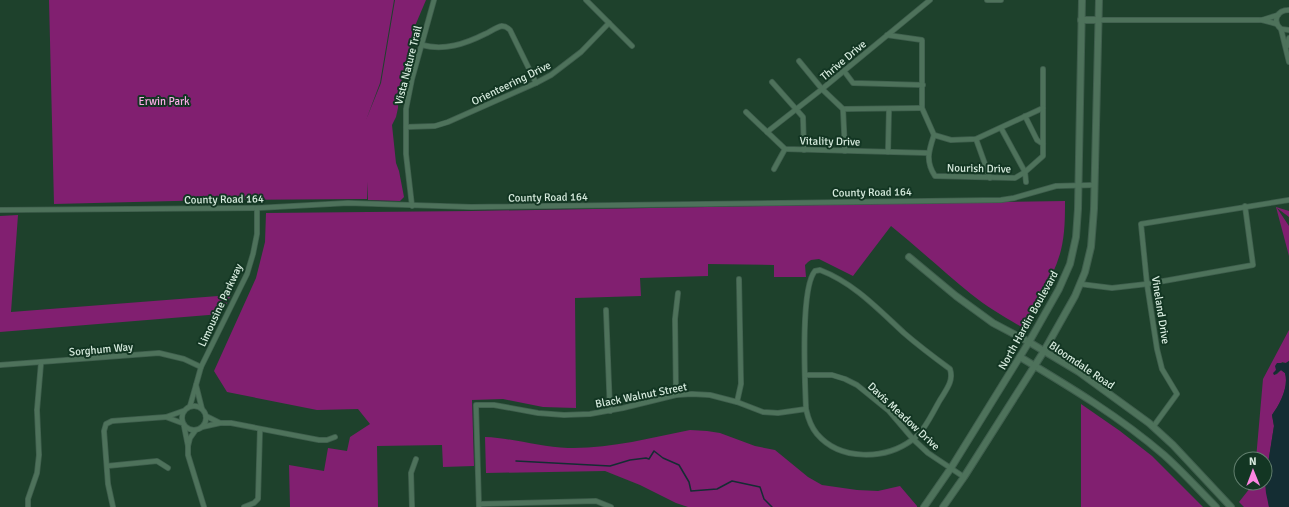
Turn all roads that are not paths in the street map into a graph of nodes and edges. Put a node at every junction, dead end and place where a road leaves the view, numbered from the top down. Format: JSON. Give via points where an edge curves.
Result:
{"nodes":[{"id":1,"x":434,"y":0,"type":"edge"},
{"id":2,"x":588,"y":0,"type":"edge"},
{"id":3,"x":930,"y":0,"type":"edge"},
{"id":4,"x":987,"y":0,"type":"edge"},
{"id":5,"x":1001,"y":0,"type":"edge"},
{"id":6,"x":1082,"y":0,"type":"edge"},
{"id":7,"x":1098,"y":0,"type":"edge"},
{"id":8,"x":1289,"y":10,"type":"edge"},
{"id":9,"x":1278,"y":15,"type":"junction"},
{"id":10,"x":1081,"y":20,"type":"junction"},
{"id":11,"x":1098,"y":20,"type":"junction"},
{"id":12,"x":1262,"y":20,"type":"junction"},
{"id":13,"x":609,"y":23,"type":"junction"},
{"id":14,"x":1277,"y":24,"type":"junction"},
{"id":15,"x":1281,"y":29,"type":"junction"},
{"id":16,"x":1289,"y":30,"type":"edge"},
{"id":17,"x":887,"y":34,"type":"junction"},
{"id":18,"x":1289,"y":38,"type":"edge"},
{"id":19,"x":422,"y":45,"type":"junction"},
{"id":20,"x":632,"y":46,"type":"dead end"},
{"id":21,"x":1286,"y":47,"type":"junction"},
{"id":22,"x":799,"y":62,"type":"dead end"},
{"id":23,"x":1289,"y":62,"type":"edge"},
{"id":24,"x":1043,"y":69,"type":"dead end"},
{"id":25,"x":844,"y":71,"type":"junction"},
{"id":26,"x":772,"y":82,"type":"dead end"},
{"id":27,"x":536,"y":83,"type":"junction"},
{"id":28,"x":923,"y":85,"type":"junction"},
{"id":29,"x":822,"y":89,"type":"junction"},
{"id":30,"x":922,"y":108,"type":"junction"},
{"id":31,"x":1043,"y":108,"type":"junction"},
{"id":32,"x":796,"y":109,"type":"junction"},
{"id":33,"x":843,"y":109,"type":"junction"},
{"id":34,"x":889,"y":109,"type":"junction"},
{"id":35,"x":746,"y":112,"type":"dead end"},
{"id":36,"x":1025,"y":116,"type":"junction"},
{"id":37,"x":406,"y":127,"type":"junction"},
{"id":38,"x":1001,"y":128,"type":"junction"},
{"id":39,"x":767,"y":132,"type":"junction"},
{"id":40,"x":934,"y":135,"type":"junction"},
{"id":41,"x":976,"y":139,"type":"junction"},
{"id":42,"x":1043,"y":144,"type":"junction"},
{"id":43,"x":785,"y":149,"type":"junction"},
{"id":44,"x":804,"y":150,"type":"junction"},
{"id":45,"x":845,"y":151,"type":"junction"},
{"id":46,"x":888,"y":152,"type":"junction"},
{"id":47,"x":929,"y":153,"type":"junction"},
{"id":48,"x":774,"y":169,"type":"dead end"},
{"id":49,"x":1025,"y":172,"type":"junction"},
{"id":50,"x":990,"y":178,"type":"junction"},
{"id":51,"x":1026,"y":182,"type":"dead end"},
{"id":52,"x":1079,"y":185,"type":"junction"},
{"id":53,"x":1095,"y":185,"type":"junction"},
{"id":54,"x":1289,"y":200,"type":"edge"},
{"id":55,"x":412,"y":206,"type":"junction"},
{"id":56,"x":1246,"y":206,"type":"junction"},
{"id":57,"x":257,"y":208,"type":"junction"},
{"id":58,"x":0,"y":210,"type":"edge"},
{"id":59,"x":909,"y":257,"type":"dead end"},
{"id":60,"x":739,"y":280,"type":"dead end"},
{"id":61,"x":1080,"y":284,"type":"junction"},
{"id":62,"x":1147,"y":284,"type":"junction"},
{"id":63,"x":678,"y":293,"type":"dead end"},
{"id":64,"x":606,"y":310,"type":"dead end"},
{"id":65,"x":1029,"y":342,"type":"junction"},
{"id":66,"x":1044,"y":351,"type":"junction"},
{"id":67,"x":1020,"y":357,"type":"junction"},
{"id":68,"x":40,"y":363,"type":"junction"},
{"id":69,"x":0,"y":366,"type":"edge"},
{"id":70,"x":1035,"y":366,"type":"junction"},
{"id":71,"x":201,"y":367,"type":"junction"},
{"id":72,"x":805,"y":375,"type":"junction"},
{"id":73,"x":196,"y":385,"type":"junction"},
{"id":74,"x":676,"y":395,"type":"junction"},
{"id":75,"x":737,"y":402,"type":"junction"},
{"id":76,"x":190,"y":406,"type":"junction"},
{"id":77,"x":202,"y":409,"type":"junction"},
{"id":78,"x":806,"y":409,"type":"junction"},
{"id":79,"x":610,"y":410,"type":"junction"},
{"id":80,"x":183,"y":411,"type":"junction"},
{"id":81,"x":206,"y":416,"type":"junction"},
{"id":82,"x":166,"y":417,"type":"junction"},
{"id":83,"x":220,"y":423,"type":"junction"},
{"id":84,"x":183,"y":425,"type":"junction"},
{"id":85,"x":202,"y":427,"type":"junction"},
{"id":86,"x":1153,"y":427,"type":"junction"},
{"id":87,"x":260,"y":429,"type":"junction"},
{"id":88,"x":195,"y":431,"type":"junction"},
{"id":89,"x":335,"y":437,"type":"dead end"},
{"id":90,"x":913,"y":439,"type":"junction"},
{"id":91,"x":188,"y":446,"type":"junction"},
{"id":92,"x":416,"y":458,"type":"dead end"},
{"id":93,"x":107,"y":466,"type":"junction"},
{"id":94,"x":168,"y":468,"type":"dead end"},
{"id":95,"x":951,"y":468,"type":"junction"},
{"id":96,"x":964,"y":477,"type":"junction"},
{"id":97,"x":479,"y":505,"type":"edge"},
{"id":98,"x":543,"y":505,"type":"edge"},
{"id":99,"x":28,"y":507,"type":"edge"},
{"id":100,"x":113,"y":507,"type":"edge"},
{"id":101,"x":204,"y":507,"type":"edge"},
{"id":102,"x":244,"y":507,"type":"edge"},
{"id":103,"x":412,"y":507,"type":"edge"},
{"id":104,"x":611,"y":507,"type":"edge"},
{"id":105,"x":924,"y":507,"type":"edge"},
{"id":106,"x":943,"y":507,"type":"edge"},
{"id":107,"x":1216,"y":507,"type":"edge"},
{"id":108,"x":1231,"y":507,"type":"edge"}],
"edges":[{"from":1,"to":19,"type":"street","name":"Vista Nature Trail"},
{"from":2,"to":13,"type":"street"},
{"from":3,"to":17,"type":"street","name":"Thrive Drive"},
{"from":4,"to":5,"type":"street"},
{"from":6,"to":10,"type":"street","name":"North Hardin Boulevard"},
{"from":7,"to":11,"type":"street"},
{"from":8,"to":9,"type":"street","via":[[1283,10]]},
{"from":9,"to":12,"type":"street"},
{"from":9,"to":14,"type":"street"},
{"from":10,"to":11,"type":"street"},
{"from":10,"to":52,"type":"street","name":"North Hardin Boulevard"},
{"from":11,"to":12,"type":"street"},
{"from":11,"to":53,"type":"street"},
{"from":12,"to":14,"type":"street"},
{"from":13,"to":20,"type":"street"},
{"from":13,"to":27,"type":"street","name":"Orienteering Drive","via":[[563,67]]},
{"from":14,"to":15,"type":"street"},
{"from":15,"to":16,"type":"street"},
{"from":15,"to":21,"type":"street"},
{"from":17,"to":25,"type":"street","name":"Thrive Drive"},
{"from":17,"to":28,"type":"street","via":[[922,40]]},
{"from":18,"to":21,"type":"street"},
{"from":19,"to":27,"type":"street","via":[[438,48],[453,46],[500,27],[506,27],[510,30]]},
{"from":19,"to":37,"type":"street","name":"Vista Nature Trail","via":[[408,97]]},
{"from":21,"to":23,"type":"street"},
{"from":22,"to":29,"type":"street"},
{"from":24,"to":31,"type":"street","name":"Nourish Drive"},
{"from":25,"to":28,"type":"street","via":[[854,83]]},
{"from":25,"to":29,"type":"street","name":"Thrive Drive"},
{"from":26,"to":32,"type":"street"},
{"from":27,"to":37,"type":"street","name":"Orienteering Drive","via":[[448,122],[435,126]]},
{"from":28,"to":30,"type":"street"},
{"from":29,"to":32,"type":"street","name":"Thrive Drive"},
{"from":29,"to":33,"type":"street"},
{"from":30,"to":34,"type":"street"},
{"from":30,"to":40,"type":"street"},
{"from":31,"to":36,"type":"street"},
{"from":31,"to":42,"type":"street","name":"Nourish Drive"},
{"from":32,"to":39,"type":"street","name":"Thrive Drive"},
{"from":32,"to":44,"type":"street","via":[[803,117]]},
{"from":33,"to":34,"type":"street"},
{"from":33,"to":45,"type":"street"},
{"from":34,"to":46,"type":"street"},
{"from":35,"to":39,"type":"street","name":"Vitality Drive"},
{"from":36,"to":38,"type":"street"},
{"from":36,"to":42,"type":"street","via":[[1037,140]]},
{"from":37,"to":55,"type":"street","name":"Vista Nature Trail","via":[[406,154]]},
{"from":38,"to":41,"type":"street"},
{"from":38,"to":49,"type":"street"},
{"from":39,"to":43,"type":"street","name":"Vitality Drive"},
{"from":40,"to":41,"type":"street","via":[[951,140]]},
{"from":40,"to":47,"type":"street","name":"Nourish Drive"},
{"from":41,"to":50,"type":"street"},
{"from":42,"to":49,"type":"street","name":"Nourish Drive","via":[[1043,156]]},
{"from":43,"to":44,"type":"street","name":"Vitality Drive"},
{"from":43,"to":48,"type":"street"},
{"from":44,"to":45,"type":"street","name":"Vitality Drive"},
{"from":45,"to":46,"type":"street","name":"Vitality Drive"},
{"from":46,"to":47,"type":"street","name":"Vitality Drive"},
{"from":47,"to":50,"type":"street","name":"Nourish Drive","via":[[930,168],[935,176]]},
{"from":49,"to":50,"type":"street","name":"Nourish Drive","via":[[1015,178]]},
{"from":49,"to":51,"type":"street"},
{"from":52,"to":53,"type":"street","name":"County Road 164"},
{"from":52,"to":55,"type":"street","name":"County Road 164","via":[[1056,186],[1001,200]]},
{"from":52,"to":65,"type":"street","name":"North Hardin Boulevard","via":[[1076,238],[1070,264]]},
{"from":53,"to":61,"type":"street","via":[[1091,247]]},
{"from":54,"to":56,"type":"street"},
{"from":55,"to":57,"type":"street","name":"County Road 164","via":[[348,203]]},
{"from":56,"to":62,"type":"street","name":"Vineland Drive","via":[[1141,224]]},
{"from":56,"to":62,"type":"street","via":[[1253,265]]},
{"from":57,"to":58,"type":"street","name":"County Road 164"},
{"from":57,"to":71,"type":"street","name":"Limousine Parkway","via":[[257,234],[247,274]]},
{"from":59,"to":65,"type":"street","name":"Bloomdale Road","via":[[993,323]]},
{"from":60,"to":75,"type":"street","via":[[740,384]]},
{"from":61,"to":62,"type":"street","via":[[1112,288]]},
{"from":61,"to":66,"type":"street"},
{"from":62,"to":86,"type":"street","name":"Vineland Drive","via":[[1162,369],[1177,394]]},
{"from":63,"to":74,"type":"street","via":[[675,319]]},
{"from":64,"to":79,"type":"street"},
{"from":65,"to":66,"type":"street","name":"Bloomdale Road"},
{"from":65,"to":67,"type":"street","name":"North Hardin Boulevard"},
{"from":66,"to":70,"type":"street"},
{"from":66,"to":86,"type":"street","name":"Bloomdale Road","via":[[1079,372]]},
{"from":67,"to":70,"type":"street"},
{"from":67,"to":95,"type":"street","name":"North Hardin Boulevard"},
{"from":68,"to":69,"type":"street","name":"Sorghum Way"},
{"from":68,"to":71,"type":"street","name":"Sorghum Way","via":[[159,354],[184,359]]},
{"from":68,"to":99,"type":"street","via":[[37,410],[39,455]]},
{"from":70,"to":96,"type":"street"},
{"from":70,"to":107,"type":"street","via":[[1116,417],[1165,455]]},
{"from":71,"to":73,"type":"street","name":"Limousine Parkway"},
{"from":72,"to":78,"type":"street"},
{"from":72,"to":90,"type":"street","name":"Davis Meadow Drive","via":[[832,375],[857,385],[889,411]]},
{"from":72,"to":90,"type":"street","via":[[805,316],[812,276],[815,271],[820,270],[854,288],[923,349],[950,369],[952,380],[925,425]]},
{"from":73,"to":76,"type":"street","name":"Limousine Parkway"},
{"from":73,"to":77,"type":"street","name":"Limousine Parkway"},
{"from":74,"to":75,"type":"street","name":"Black Walnut Street","via":[[710,395]]},
{"from":74,"to":79,"type":"street","name":"Black Walnut Street"},
{"from":75,"to":78,"type":"street","name":"Black Walnut Street","via":[[763,412],[778,413]]},
{"from":76,"to":77,"type":"street"},
{"from":76,"to":80,"type":"street"},
{"from":77,"to":81,"type":"street"},
{"from":78,"to":90,"type":"street","via":[[809,421],[817,434],[829,445],[844,452],[878,454],[894,450]]},
{"from":79,"to":97,"type":"street","name":"Black Walnut Street","via":[[590,414],[564,414],[476,405]]},
{"from":80,"to":82,"type":"street"},
{"from":80,"to":84,"type":"street"},
{"from":81,"to":83,"type":"street"},
{"from":81,"to":85,"type":"street"},
{"from":82,"to":84,"type":"street"},
{"from":82,"to":93,"type":"street","via":[[112,421],[106,424],[104,431]]},
{"from":83,"to":85,"type":"street"},
{"from":83,"to":87,"type":"street"},
{"from":84,"to":88,"type":"street"},
{"from":84,"to":91,"type":"street"},
{"from":85,"to":88,"type":"street"},
{"from":86,"to":108,"type":"street","name":"Bloomdale Road"},
{"from":87,"to":89,"type":"street","via":[[318,440]]},
{"from":87,"to":102,"type":"street","via":[[258,499]]},
{"from":88,"to":91,"type":"street"},
{"from":90,"to":95,"type":"street","name":"Davis Meadow Drive","via":[[928,453]]},
{"from":91,"to":101,"type":"street","via":[[188,455]]},
{"from":92,"to":103,"type":"street","via":[[410,472]]},
{"from":93,"to":94,"type":"street","via":[[157,461]]},
{"from":93,"to":100,"type":"street"},
{"from":95,"to":96,"type":"street","name":"Davis Meadow Drive"},
{"from":95,"to":105,"type":"street","name":"North Hardin Boulevard"},
{"from":96,"to":106,"type":"street"},
{"from":97,"to":98,"type":"street"},
{"from":98,"to":104,"type":"street","via":[[575,500],[596,501]]}]}
